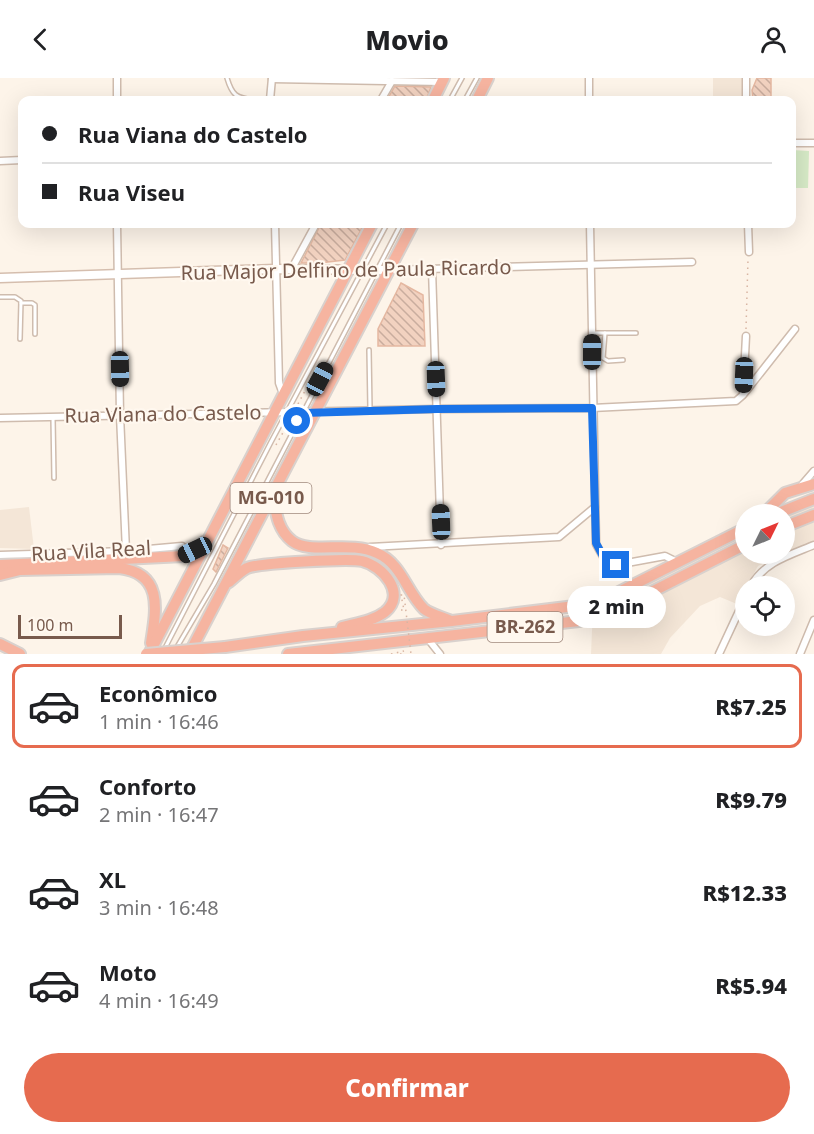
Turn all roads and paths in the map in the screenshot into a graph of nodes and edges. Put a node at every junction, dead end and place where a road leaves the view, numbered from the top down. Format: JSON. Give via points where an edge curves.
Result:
{"nodes":[{"id":1,"x":117,"y":78,"type":"edge"},
{"id":2,"x":227,"y":78,"type":"edge"},
{"id":3,"x":462,"y":78,"type":"edge"},
{"id":4,"x":477,"y":78,"type":"edge"},
{"id":5,"x":488,"y":78,"type":"edge"},
{"id":6,"x":589,"y":78,"type":"edge"},
{"id":7,"x":746,"y":78,"type":"edge"},
{"id":8,"x":272,"y":79,"type":"edge"},
{"id":9,"x":443,"y":80,"type":"edge"},
{"id":10,"x":392,"y":81,"type":"junction"},
{"id":11,"x":117,"y":96,"type":"edge"},
{"id":12,"x":234,"y":96,"type":"edge"},
{"id":13,"x":270,"y":96,"type":"edge"},
{"id":14,"x":383,"y":96,"type":"edge"},
{"id":15,"x":435,"y":96,"type":"edge"},
{"id":16,"x":452,"y":96,"type":"edge"},
{"id":17,"x":467,"y":96,"type":"edge"},
{"id":18,"x":479,"y":96,"type":"edge"},
{"id":19,"x":589,"y":96,"type":"edge"},
{"id":20,"x":746,"y":96,"type":"edge"},
{"id":21,"x":796,"y":143,"type":"edge"},
{"id":22,"x":814,"y":143,"type":"edge"},
{"id":23,"x":0,"y":160,"type":"edge"},
{"id":24,"x":18,"y":160,"type":"edge"},
{"id":25,"x":117,"y":228,"type":"edge"},
{"id":26,"x":275,"y":228,"type":"edge"},
{"id":27,"x":314,"y":228,"type":"edge"},
{"id":28,"x":371,"y":228,"type":"edge"},
{"id":29,"x":385,"y":228,"type":"edge"},
{"id":30,"x":398,"y":228,"type":"edge"},
{"id":31,"x":411,"y":228,"type":"edge"},
{"id":32,"x":590,"y":228,"type":"edge"},
{"id":33,"x":748,"y":228,"type":"edge"},
{"id":34,"x":748,"y":252,"type":"joint"},
{"id":35,"x":692,"y":262,"type":"dead end"},
{"id":36,"x":591,"y":266,"type":"junction"},
{"id":37,"x":275,"y":269,"type":"junction"},
{"id":38,"x":432,"y":269,"type":"junction"},
{"id":39,"x":291,"y":270,"type":"junction"},
{"id":40,"x":348,"y":270,"type":"junction"},
{"id":41,"x":363,"y":270,"type":"junction"},
{"id":42,"x":376,"y":270,"type":"junction"},
{"id":43,"x":389,"y":270,"type":"junction"},
{"id":44,"x":118,"y":276,"type":"junction"},
{"id":45,"x":0,"y":278,"type":"edge"},
{"id":46,"x":0,"y":297,"type":"edge"},
{"id":47,"x":21,"y":303,"type":"junction"},
{"id":48,"x":795,"y":329,"type":"dead end"},
{"id":49,"x":592,"y":333,"type":"junction"},
{"id":50,"x":605,"y":333,"type":"junction"},
{"id":51,"x":636,"y":333,"type":"dead end"},
{"id":52,"x":35,"y":334,"type":"dead end"},
{"id":53,"x":746,"y":336,"type":"joint"},
{"id":54,"x":20,"y":339,"type":"dead end"},
{"id":55,"x":369,"y":350,"type":"dead end"},
{"id":56,"x":623,"y":360,"type":"dead end"},
{"id":57,"x":313,"y":376,"type":"dead end"},
{"id":58,"x":283,"y":394,"type":"junction"},
{"id":59,"x":743,"y":395,"type":"junction"},
{"id":60,"x":298,"y":405,"type":"dead end"},
{"id":61,"x":592,"y":408,"type":"junction"},
{"id":62,"x":437,"y":409,"type":"junction"},
{"id":63,"x":370,"y":410,"type":"junction"},
{"id":64,"x":316,"y":412,"type":"junction"},
{"id":65,"x":303,"y":413,"type":"junction"},
{"id":66,"x":284,"y":414,"type":"junction"},
{"id":67,"x":120,"y":415,"type":"junction"},
{"id":68,"x":52,"y":417,"type":"junction"},
{"id":69,"x":0,"y":418,"type":"edge"},
{"id":70,"x":276,"y":445,"type":"dead end"},
{"id":71,"x":814,"y":471,"type":"edge"},
{"id":72,"x":54,"y":478,"type":"dead end"},
{"id":73,"x":814,"y":484,"type":"edge"},
{"id":74,"x":798,"y":489,"type":"junction"},
{"id":75,"x":273,"y":495,"type":"junction"},
{"id":76,"x":814,"y":499,"type":"edge"},
{"id":77,"x":774,"y":504,"type":"edge"},
{"id":78,"x":795,"y":506,"type":"edge"},
{"id":79,"x":595,"y":507,"type":"junction"},
{"id":80,"x":814,"y":514,"type":"edge"},
{"id":81,"x":795,"y":522,"type":"edge"},
{"id":82,"x":735,"y":534,"type":"edge"},
{"id":83,"x":210,"y":536,"type":"junction"},
{"id":84,"x":441,"y":545,"type":"junction"},
{"id":85,"x":814,"y":545,"type":"edge"},
{"id":86,"x":182,"y":546,"type":"dead end"},
{"id":87,"x":365,"y":547,"type":"junction"},
{"id":88,"x":735,"y":550,"type":"edge"},
{"id":89,"x":126,"y":551,"type":"junction"},
{"id":90,"x":0,"y":555,"type":"edge"},
{"id":91,"x":678,"y":562,"type":"junction"},
{"id":92,"x":0,"y":565,"type":"edge"},
{"id":93,"x":0,"y":575,"type":"edge"},
{"id":94,"x":757,"y":576,"type":"edge"},
{"id":95,"x":226,"y":584,"type":"junction"},
{"id":96,"x":401,"y":610,"type":"dead end"},
{"id":97,"x":735,"y":620,"type":"edge"},
{"id":98,"x":814,"y":620,"type":"edge"},
{"id":99,"x":452,"y":621,"type":"junction"},
{"id":100,"x":303,"y":636,"type":"junction"},
{"id":101,"x":428,"y":639,"type":"junction"},
{"id":102,"x":386,"y":643,"type":"junction"},
{"id":103,"x":0,"y":644,"type":"edge"},
{"id":104,"x":404,"y":653,"type":"edge"},
{"id":105,"x":20,"y":654,"type":"edge"},
{"id":106,"x":148,"y":654,"type":"edge"},
{"id":107,"x":162,"y":654,"type":"edge"},
{"id":108,"x":173,"y":654,"type":"edge"},
{"id":109,"x":189,"y":654,"type":"edge"},
{"id":110,"x":288,"y":654,"type":"edge"},
{"id":111,"x":353,"y":654,"type":"edge"},
{"id":112,"x":392,"y":654,"type":"edge"},
{"id":113,"x":400,"y":654,"type":"edge"},
{"id":114,"x":411,"y":654,"type":"edge"},
{"id":115,"x":440,"y":654,"type":"edge"},
{"id":116,"x":719,"y":654,"type":"edge"},
{"id":117,"x":800,"y":654,"type":"edge"}],
"edges":[{"from":1,"to":11,"type":"street"},
{"from":2,"to":12,"type":"lane"},
{"from":3,"to":16,"type":"lane"},
{"from":4,"to":17,"type":"lane"},
{"from":5,"to":18,"type":"highway"},
{"from":6,"to":19,"type":"street"},
{"from":7,"to":20,"type":"street"},
{"from":8,"to":10,"type":"street"},
{"from":8,"to":13,"type":"street"},
{"from":9,"to":10,"type":"street"},
{"from":9,"to":15,"type":"highway"},
{"from":10,"to":14,"type":"street"},
{"from":21,"to":22,"type":"street"},
{"from":23,"to":24,"type":"street"},
{"from":25,"to":44,"type":"street"},
{"from":26,"to":37,"type":"street"},
{"from":27,"to":39,"type":"street"},
{"from":28,"to":40,"type":"highway","number":"MG-010"},
{"from":29,"to":41,"type":"lane"},
{"from":30,"to":42,"type":"lane"},
{"from":31,"to":43,"type":"highway","number":"MG-010"},
{"from":32,"to":36,"type":"street"},
{"from":33,"to":34,"type":"street"},
{"from":34,"to":53,"type":"path"},
{"from":35,"to":36,"type":"street","name":"Rua Major Delfino de Paula Ricardo"},
{"from":36,"to":38,"type":"street","name":"Rua Major Delfino de Paula Ricardo"},
{"from":36,"to":49,"type":"street"},
{"from":37,"to":39,"type":"street","name":"Rua Major Delfino de Paula Ricardo"},
{"from":37,"to":44,"type":"street","name":"Rua Major Delfino de Paula Ricardo"},
{"from":37,"to":58,"type":"street","via":[[279,383]]},
{"from":38,"to":43,"type":"street","name":"Rua Major Delfino de Paula Ricardo"},
{"from":38,"to":62,"type":"street"},
{"from":39,"to":40,"type":"street","name":"Rua Major Delfino de Paula Ricardo"},
{"from":40,"to":41,"type":"street","name":"Rua Major Delfino de Paula Ricardo"},
{"from":40,"to":58,"type":"highway","number":"MG-010"},
{"from":41,"to":42,"type":"street","name":"Rua Major Delfino de Paula Ricardo"},
{"from":41,"to":66,"type":"lane"},
{"from":42,"to":43,"type":"street","name":"Rua Major Delfino de Paula Ricardo"},
{"from":42,"to":65,"type":"lane"},
{"from":43,"to":64,"type":"highway","number":"MG-010"},
{"from":44,"to":45,"type":"street","name":"Rua Major Delfino de Paula Ricardo"},
{"from":44,"to":67,"type":"street"},
{"from":46,"to":47,"type":"lane","via":[[15,297]]},
{"from":47,"to":52,"type":"lane","via":[[35,306]]},
{"from":47,"to":54,"type":"lane"},
{"from":48,"to":59,"type":"street"},
{"from":49,"to":50,"type":"lane"},
{"from":49,"to":61,"type":"street"},
{"from":50,"to":51,"type":"lane"},
{"from":50,"to":56,"type":"lane","via":[[603,358]]},
{"from":53,"to":59,"type":"street"},
{"from":55,"to":63,"type":"lane"},
{"from":57,"to":60,"type":"path"},
{"from":58,"to":66,"type":"highway","number":"MG-010"},
{"from":59,"to":61,"type":"street","name":"Rua Viana do Castelo","via":[[736,401]]},
{"from":61,"to":62,"type":"street","name":"Rua Viana do Castelo"},
{"from":61,"to":79,"type":"street"},
{"from":62,"to":63,"type":"street","name":"Rua Viana do Castelo"},
{"from":62,"to":84,"type":"street"},
{"from":63,"to":64,"type":"street","name":"Rua Viana do Castelo"},
{"from":64,"to":65,"type":"street","name":"Rua Viana do Castelo"},
{"from":64,"to":75,"type":"highway","number":"MG-010"},
{"from":65,"to":66,"type":"street","name":"Rua Viana do Castelo"},
{"from":65,"to":108,"type":"lane"},
{"from":66,"to":67,"type":"street","name":"Rua Viana do Castelo"},
{"from":66,"to":70,"type":"path"},
{"from":66,"to":83,"type":"highway","number":"MG-010"},
{"from":66,"to":107,"type":"lane"},
{"from":67,"to":68,"type":"street","name":"Rua Viana do Castelo"},
{"from":67,"to":89,"type":"street"},
{"from":68,"to":69,"type":"street","name":"Rua Viana do Castelo"},
{"from":68,"to":72,"type":"lane"},
{"from":71,"to":74,"type":"street"},
{"from":73,"to":74,"type":"highway"},
{"from":74,"to":77,"type":"highway"},
{"from":75,"to":87,"type":"highway","via":[[284,534],[294,543],[308,548]]},
{"from":75,"to":95,"type":"highway","number":"MG-010"},
{"from":76,"to":78,"type":"highway"},
{"from":79,"to":84,"type":"street","via":[[559,537]]},
{"from":79,"to":91,"type":"street","via":[[596,543],[606,562],[616,565],[665,556]]},
{"from":80,"to":81,"type":"highway"},
{"from":82,"to":91,"type":"highway","number":"BR-262"},
{"from":83,"to":92,"type":"highway","via":[[183,556]]},
{"from":83,"to":106,"type":"highway","number":"MG-010"},
{"from":84,"to":87,"type":"street"},
{"from":85,"to":94,"type":"street","via":[[773,562]]},
{"from":86,"to":89,"type":"street","name":"Rua Vila Real"},
{"from":87,"to":99,"type":"highway","via":[[398,567],[425,610]]},
{"from":88,"to":101,"type":"highway","number":"BR-262","via":[[620,608],[579,621]]},
{"from":89,"to":90,"type":"street","name":"Rua Vila Real"},
{"from":91,"to":99,"type":"highway","number":"BR-262","via":[[615,594],[575,606]]},
{"from":93,"to":106,"type":"highway","via":[[20,570],[119,568],[139,574],[149,584],[155,599]]},
{"from":95,"to":100,"type":"highway","via":[[247,568],[348,560],[363,561],[386,574],[394,597],[384,612],[373,619]]},
{"from":95,"to":109,"type":"highway","number":"MG-010"},
{"from":96,"to":114,"type":"path","bridge":true,"via":[[404,595]]},
{"from":97,"to":116,"type":"street"},
{"from":98,"to":117,"type":"street"},
{"from":99,"to":100,"type":"highway","number":"BR-262"},
{"from":100,"to":106,"type":"highway","number":"BR-262","bridge":true},
{"from":101,"to":102,"type":"highway","number":"BR-262"},
{"from":101,"to":115,"type":"street"},
{"from":102,"to":110,"type":"highway","number":"BR-262"},
{"from":102,"to":111,"type":"highway"},
{"from":103,"to":105,"type":"highway"},
{"from":104,"to":112,"type":"path"},
{"from":104,"to":113,"type":"path"}]}
